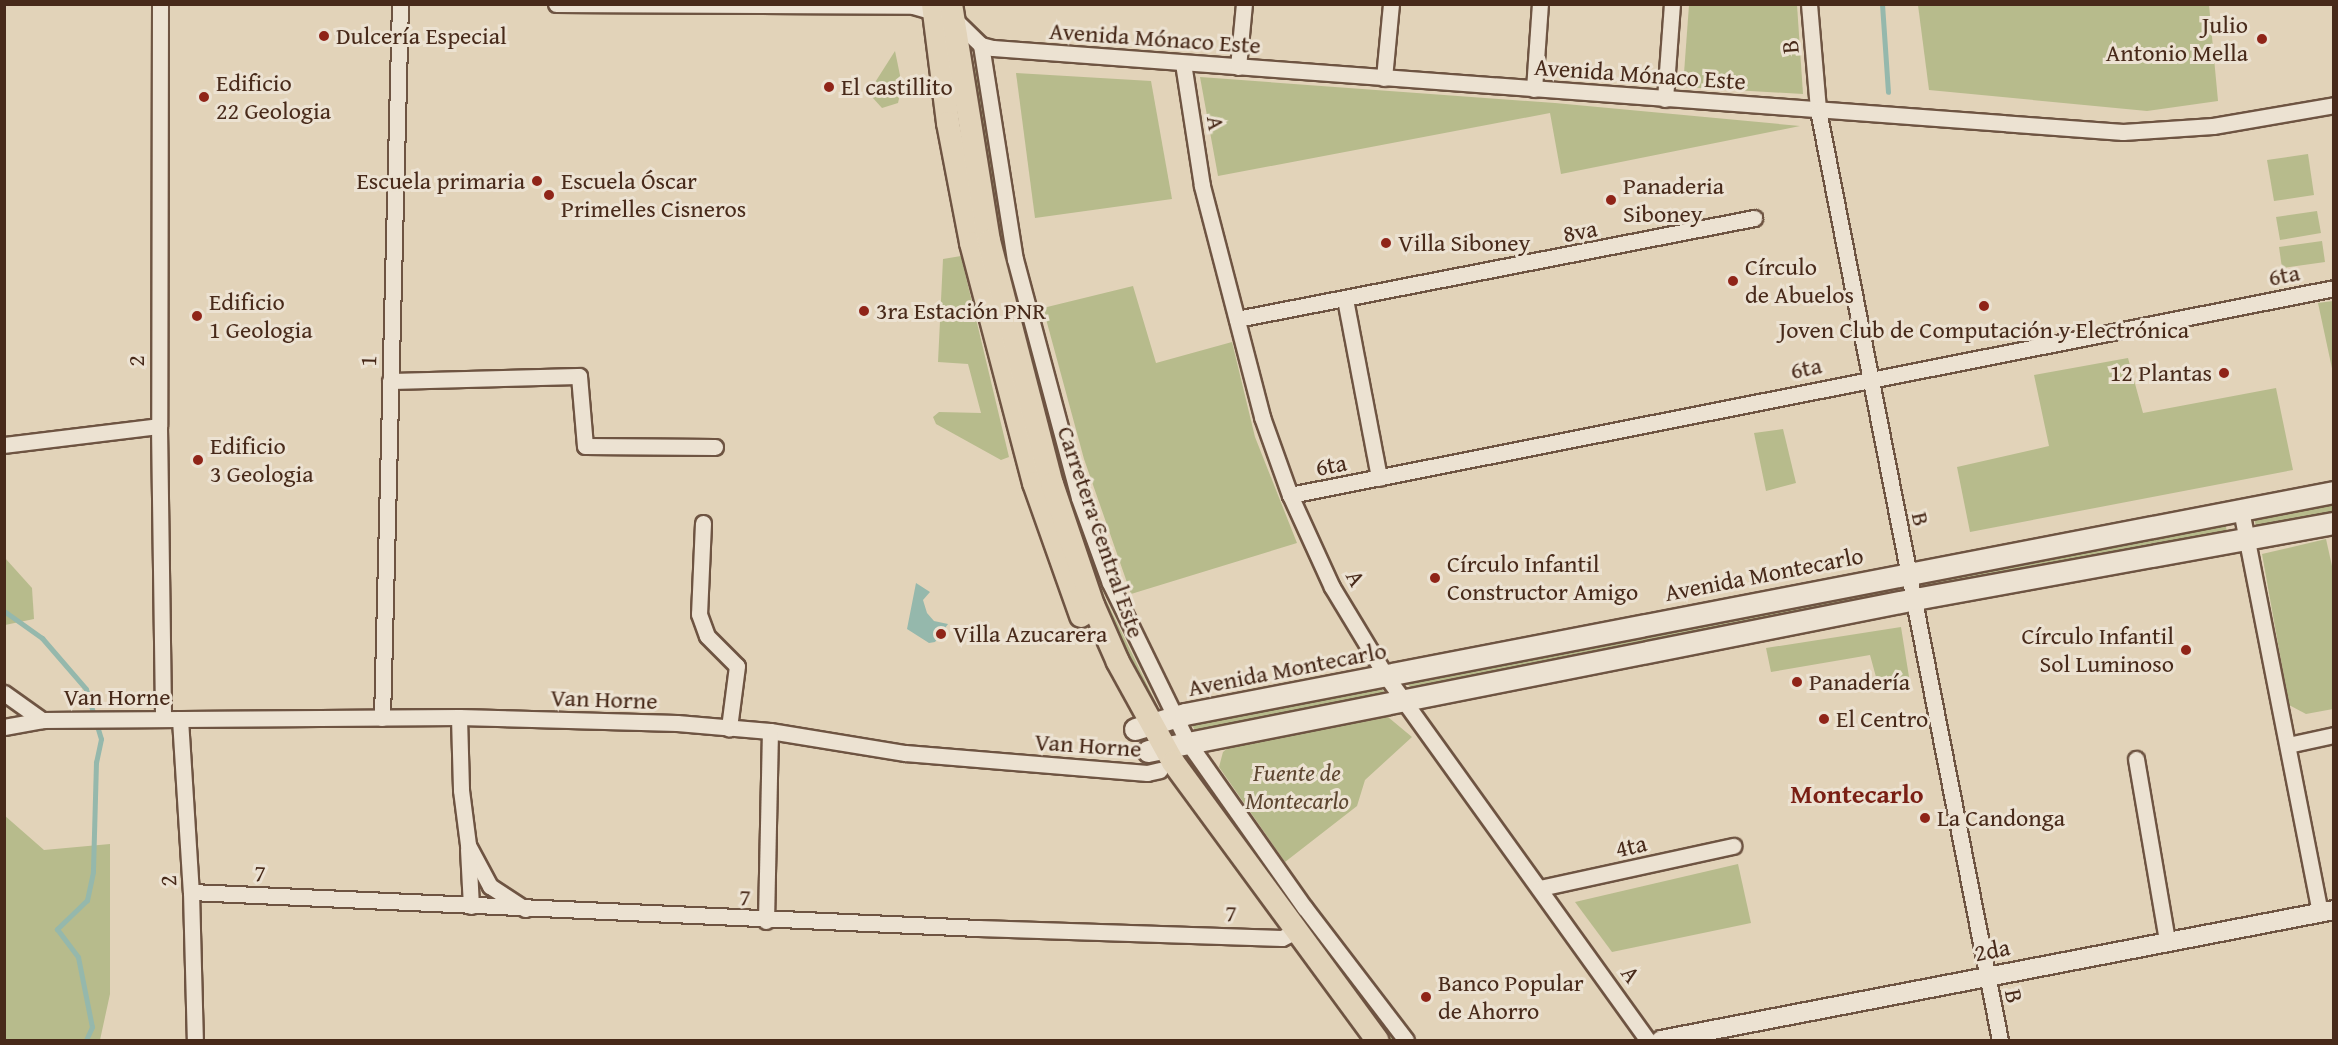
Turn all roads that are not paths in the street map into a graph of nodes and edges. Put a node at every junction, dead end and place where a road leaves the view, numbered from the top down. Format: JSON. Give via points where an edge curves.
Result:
{"nodes":[{"id":1,"x":160,"y":4,"type":"edge"},
{"id":2,"x":400,"y":4,"type":"edge"},
{"id":3,"x":556,"y":4,"type":"edge"},
{"id":4,"x":1244,"y":4,"type":"edge"},
{"id":5,"x":1391,"y":4,"type":"edge"},
{"id":6,"x":1540,"y":4,"type":"edge"},
{"id":7,"x":1672,"y":4,"type":"edge"},
{"id":8,"x":1809,"y":4,"type":"edge"},
{"id":9,"x":942,"y":9,"type":"edge"},
{"id":10,"x":981,"y":45,"type":"junction"},
{"id":11,"x":1183,"y":63,"type":"junction"},
{"id":12,"x":1238,"y":67,"type":"junction"},
{"id":13,"x":1384,"y":78,"type":"junction"},
{"id":14,"x":1534,"y":89,"type":"junction"},
{"id":15,"x":1665,"y":99,"type":"junction"},
{"id":16,"x":2334,"y":105,"type":"edge"},
{"id":17,"x":1818,"y":110,"type":"junction"},
{"id":18,"x":1754,"y":218,"type":"dead end"},
{"id":19,"x":2334,"y":288,"type":"edge"},
{"id":20,"x":1345,"y":299,"type":"junction"},
{"id":21,"x":1237,"y":319,"type":"junction"},
{"id":22,"x":1869,"y":377,"type":"junction"},
{"id":23,"x":390,"y":381,"type":"junction"},
{"id":24,"x":159,"y":426,"type":"junction"},
{"id":25,"x":4,"y":445,"type":"edge"},
{"id":26,"x":715,"y":447,"type":"dead end"},
{"id":27,"x":1379,"y":478,"type":"junction"},
{"id":28,"x":2334,"y":492,"type":"edge"},
{"id":29,"x":1290,"y":495,"type":"junction"},
{"id":30,"x":2241,"y":510,"type":"junction"},
{"id":31,"x":703,"y":524,"type":"dead end"},
{"id":32,"x":2334,"y":524,"type":"edge"},
{"id":33,"x":2246,"y":538,"type":"junction"},
{"id":34,"x":1909,"y":572,"type":"junction"},
{"id":35,"x":1915,"y":599,"type":"junction"},
{"id":36,"x":1386,"y":676,"type":"junction"},
{"id":37,"x":4,"y":693,"type":"edge"},
{"id":38,"x":1403,"y":700,"type":"junction"},
{"id":39,"x":459,"y":717,"type":"junction"},
{"id":40,"x":1173,"y":717,"type":"junction"},
{"id":41,"x":163,"y":718,"type":"junction"},
{"id":42,"x":382,"y":718,"type":"junction"},
{"id":43,"x":180,"y":719,"type":"junction"},
{"id":44,"x":42,"y":720,"type":"junction"},
{"id":45,"x":1142,"y":725,"type":"junction"},
{"id":46,"x":4,"y":727,"type":"edge"},
{"id":47,"x":729,"y":728,"type":"junction"},
{"id":48,"x":770,"y":731,"type":"junction"},
{"id":49,"x":2334,"y":735,"type":"edge"},
{"id":50,"x":1187,"y":741,"type":"junction"},
{"id":51,"x":2288,"y":745,"type":"junction"},
{"id":52,"x":1156,"y":749,"type":"junction"},
{"id":53,"x":2136,"y":759,"type":"dead end"},
{"id":54,"x":1160,"y":770,"type":"junction"},
{"id":55,"x":468,"y":845,"type":"junction"},
{"id":56,"x":1733,"y":846,"type":"dead end"},
{"id":57,"x":1540,"y":888,"type":"junction"},
{"id":58,"x":191,"y":892,"type":"junction"},
{"id":59,"x":471,"y":906,"type":"junction"},
{"id":60,"x":525,"y":909,"type":"junction"},
{"id":61,"x":2327,"y":911,"type":"edge"},
{"id":62,"x":766,"y":921,"type":"junction"},
{"id":63,"x":1289,"y":935,"type":"junction"},
{"id":64,"x":2167,"y":940,"type":"junction"},
{"id":65,"x":1987,"y":975,"type":"junction"},
{"id":66,"x":1669,"y":1040,"type":"edge"},
{"id":67,"x":195,"y":1041,"type":"edge"},
{"id":68,"x":1359,"y":1041,"type":"edge"},
{"id":69,"x":1377,"y":1041,"type":"edge"},
{"id":70,"x":1406,"y":1041,"type":"edge"},
{"id":71,"x":1648,"y":1041,"type":"edge"},
{"id":72,"x":2000,"y":1041,"type":"edge"}],
"edges":[{"from":1,"to":24,"type":"street","name":"2"},
{"from":2,"to":23,"type":"street","name":"1"},
{"from":3,"to":9,"type":"street"},
{"from":4,"to":12,"type":"street"},
{"from":5,"to":13,"type":"street"},
{"from":6,"to":14,"type":"street"},
{"from":7,"to":15,"type":"street"},
{"from":8,"to":17,"type":"street","name":"B"},
{"from":9,"to":10,"type":"street"},
{"from":9,"to":45,"type":"main road","name":"Carretera Central Este","via":[[989,241],[1049,473],[1094,605]]},
{"from":10,"to":11,"type":"street","name":"Avenida Mónaco Este"},
{"from":10,"to":40,"type":"street","via":[[1015,259],[1070,465],[1110,583]]},
{"from":11,"to":12,"type":"street","name":"Avenida Mónaco Este"},
{"from":11,"to":21,"type":"street","name":"A","via":[[1202,186]]},
{"from":12,"to":13,"type":"street","name":"Avenida Mónaco Este"},
{"from":13,"to":14,"type":"street","name":"Avenida Mónaco Este"},
{"from":14,"to":15,"type":"street","name":"Avenida Mónaco Este"},
{"from":15,"to":17,"type":"street","name":"Avenida Mónaco Este"},
{"from":16,"to":17,"type":"street","name":"Avenida Mónaco Este","via":[[2212,126],[2123,132]]},
{"from":17,"to":22,"type":"street","name":"B"},
{"from":18,"to":20,"type":"street","name":"8va"},
{"from":19,"to":22,"type":"street","name":"6ta"},
{"from":20,"to":21,"type":"street","name":"8va"},
{"from":20,"to":27,"type":"street"},
{"from":21,"to":29,"type":"street","name":"A","via":[[1262,417]]},
{"from":22,"to":27,"type":"street","name":"6ta"},
{"from":22,"to":34,"type":"street","name":"B"},
{"from":23,"to":26,"type":"street","via":[[579,376],[585,446]]},
{"from":23,"to":42,"type":"street","name":"1"},
{"from":24,"to":25,"type":"street"},
{"from":24,"to":41,"type":"street","name":"2"},
{"from":27,"to":29,"type":"street","name":"6ta"},
{"from":28,"to":30,"type":"main road","name":"Avenida Montecarlo"},
{"from":29,"to":36,"type":"street","name":"A","via":[[1332,587]]},
{"from":30,"to":33,"type":"street"},
{"from":30,"to":34,"type":"main road","name":"Avenida Montecarlo"},
{"from":31,"to":47,"type":"street","via":[[699,614],[707,636],[737,666]]},
{"from":32,"to":33,"type":"main road"},
{"from":33,"to":35,"type":"main road"},
{"from":33,"to":51,"type":"street"},
{"from":34,"to":35,"type":"street","name":"B"},
{"from":34,"to":36,"type":"main road","name":"Avenida Montecarlo"},
{"from":35,"to":38,"type":"main road"},
{"from":35,"to":65,"type":"street","name":"B"},
{"from":36,"to":38,"type":"street","name":"A"},
{"from":36,"to":40,"type":"main road","name":"Avenida Montecarlo"},
{"from":37,"to":44,"type":"street","name":"Van Horne"},
{"from":38,"to":50,"type":"main road"},
{"from":38,"to":57,"type":"street","name":"A"},
{"from":39,"to":42,"type":"street","name":"Van Horne"},
{"from":39,"to":47,"type":"street","name":"Van Horne"},
{"from":39,"to":55,"type":"street","via":[[461,790]]},
{"from":40,"to":45,"type":"main road","name":"Avenida Montecarlo"},
{"from":40,"to":50,"type":"street"},
{"from":41,"to":43,"type":"street","name":"Van Horne"},
{"from":41,"to":44,"type":"street","name":"Van Horne"},
{"from":42,"to":43,"type":"street","name":"Van Horne"},
{"from":43,"to":58,"type":"street","name":"2"},
{"from":44,"to":46,"type":"street","name":"Van Horne"},
{"from":45,"to":52,"type":"main road","name":"Carretera Central Este"},
{"from":47,"to":48,"type":"street","name":"Van Horne"},
{"from":48,"to":54,"type":"street","name":"Van Horne","via":[[905,753],[1147,773]]},
{"from":48,"to":62,"type":"street"},
{"from":49,"to":51,"type":"street"},
{"from":50,"to":52,"type":"main road"},
{"from":50,"to":70,"type":"street"},
{"from":51,"to":61,"type":"street"},
{"from":52,"to":54,"type":"main road","name":"Carretera Central Este"},
{"from":52,"to":63,"type":"main road","name":"Carretera Central Este"},
{"from":53,"to":64,"type":"street"},
{"from":54,"to":63,"type":"main road","name":"Carretera Central Este"},
{"from":55,"to":59,"type":"street"},
{"from":55,"to":60,"type":"street","via":[[490,886]]},
{"from":56,"to":57,"type":"street","name":"4ta"},
{"from":57,"to":71,"type":"street","name":"A"},
{"from":58,"to":59,"type":"street","name":"7"},
{"from":58,"to":67,"type":"street","name":"2"},
{"from":59,"to":60,"type":"street","name":"7"},
{"from":60,"to":62,"type":"street","name":"7"},
{"from":61,"to":64,"type":"street","name":"2da"},
{"from":62,"to":63,"type":"street","name":"7"},
{"from":63,"to":68,"type":"main road","name":"Carretera Central Este"},
{"from":63,"to":69,"type":"main road","name":"Carretera Central Este"},
{"from":64,"to":65,"type":"street","name":"2da"},
{"from":65,"to":66,"type":"street","name":"2da"},
{"from":65,"to":72,"type":"street","name":"B"}]}
